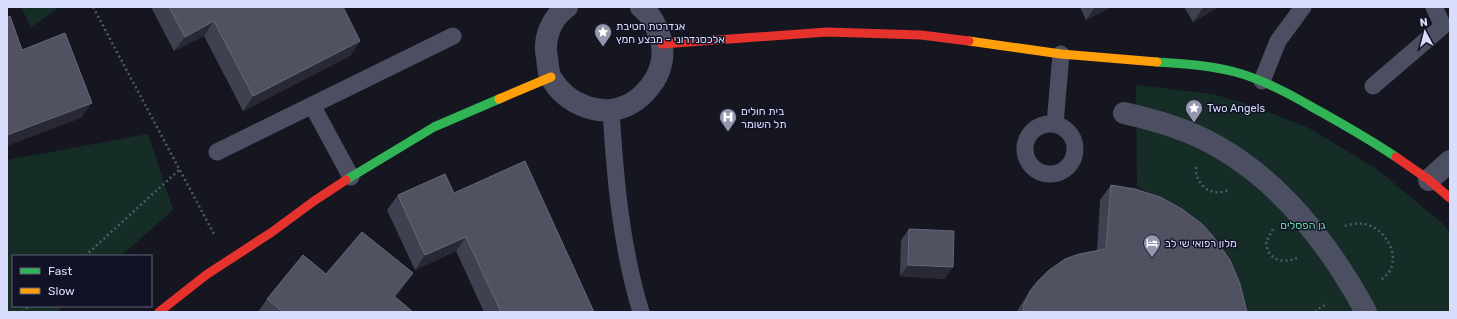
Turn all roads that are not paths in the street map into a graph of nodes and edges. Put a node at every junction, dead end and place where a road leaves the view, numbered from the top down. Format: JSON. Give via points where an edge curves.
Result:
{"nodes":[{"id":1,"x":567,"y":7,"type":"edge"},
{"id":2,"x":641,"y":7,"type":"edge"},
{"id":3,"x":1303,"y":7,"type":"edge"},
{"id":4,"x":1434,"y":7,"type":"edge"},
{"id":5,"x":453,"y":36,"type":"dead end"},
{"id":6,"x":662,"y":44,"type":"junction"},
{"id":7,"x":1060,"y":54,"type":"junction"},
{"id":8,"x":551,"y":77,"type":"junction"},
{"id":9,"x":1262,"y":81,"type":"junction"},
{"id":10,"x":1373,"y":86,"type":"dead end"},
{"id":11,"x":312,"y":105,"type":"junction"},
{"id":12,"x":611,"y":110,"type":"junction"},
{"id":13,"x":1124,"y":113,"type":"dead end"},
{"id":14,"x":1055,"y":124,"type":"dead end"},
{"id":15,"x":217,"y":152,"type":"dead end"},
{"id":16,"x":1450,"y":161,"type":"edge"},
{"id":17,"x":351,"y":177,"type":"junction"},
{"id":18,"x":1429,"y":180,"type":"junction"},
{"id":19,"x":1450,"y":198,"type":"edge"},
{"id":20,"x":159,"y":312,"type":"edge"},
{"id":21,"x":641,"y":312,"type":"edge"},
{"id":22,"x":1366,"y":312,"type":"edge"}],
"edges":[{"from":1,"to":8,"type":"street","via":[[550,28],[545,48]]},
{"from":2,"to":6,"type":"street","via":[[656,25]]},
{"from":3,"to":9,"type":"lane","via":[[1278,41]]},
{"from":4,"to":10,"type":"lane","via":[[1443,26]]},
{"from":5,"to":11,"type":"lane"},
{"from":6,"to":7,"type":"street","via":[[827,32],[921,35]]},
{"from":6,"to":12,"type":"street","via":[[658,75],[646,92],[630,104]]},
{"from":7,"to":9,"type":"street","via":[[1208,66]]},
{"from":7,"to":14,"type":"lane"},
{"from":8,"to":12,"type":"street","via":[[563,94],[579,105]]},
{"from":8,"to":17,"type":"street","via":[[434,127]]},
{"from":9,"to":18,"type":"street","via":[[1368,138]]},
{"from":11,"to":15,"type":"lane"},
{"from":11,"to":17,"type":"lane"},
{"from":12,"to":21,"type":"lane","via":[[622,234]]},
{"from":13,"to":22,"type":"street","via":[[1189,132],[1227,152],[1261,177],[1294,208],[1321,240]]},
{"from":16,"to":18,"type":"street"},
{"from":17,"to":20,"type":"street","via":[[206,275]]},
{"from":18,"to":19,"type":"street"}]}
